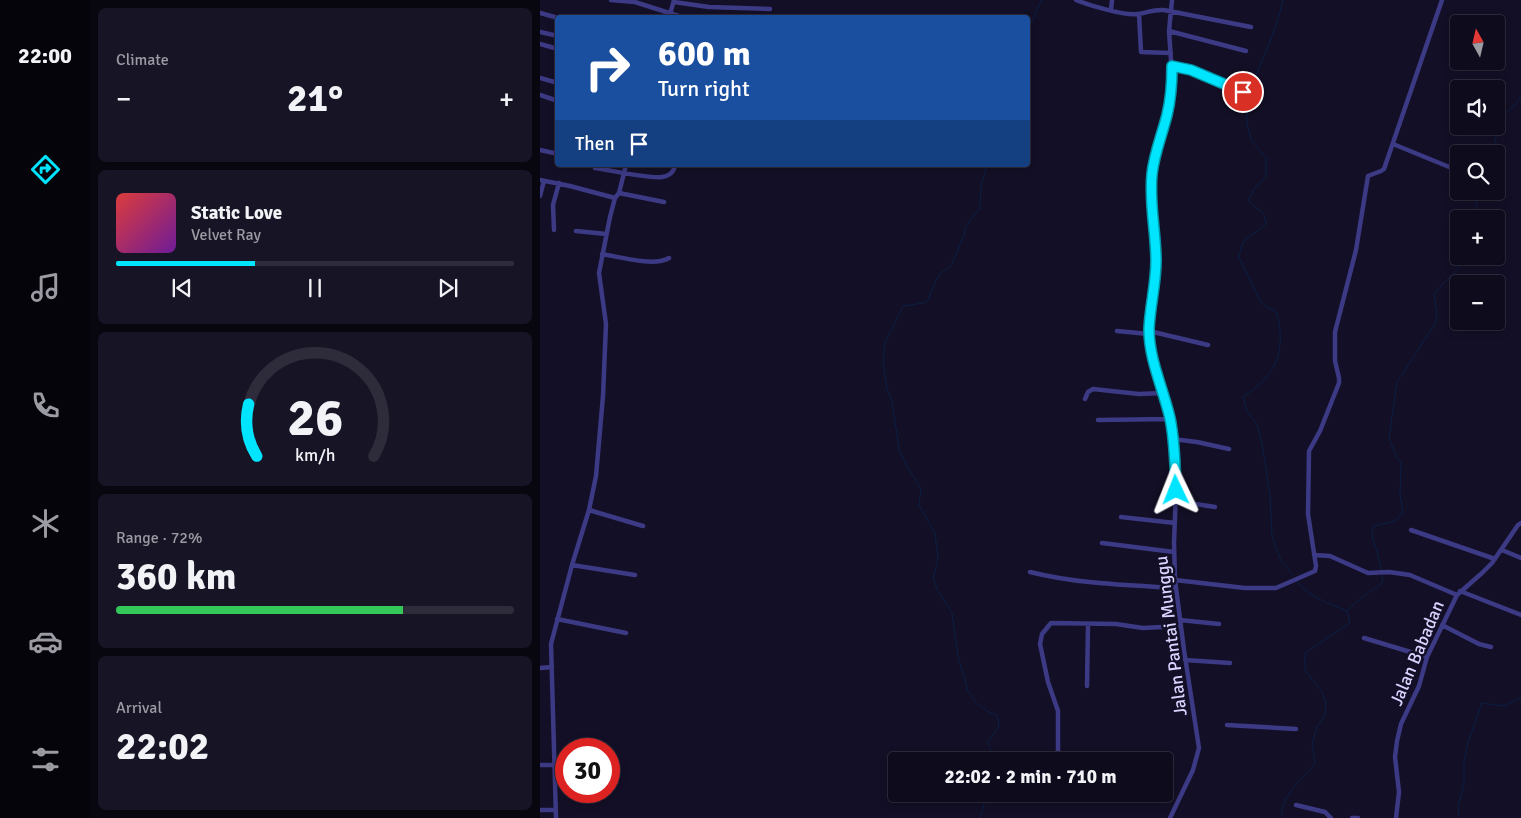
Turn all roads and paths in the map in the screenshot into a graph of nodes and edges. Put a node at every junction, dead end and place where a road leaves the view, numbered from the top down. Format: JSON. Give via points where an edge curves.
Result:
{"nodes":[{"id":1,"x":611,"y":0,"type":"edge"},
{"id":2,"x":1076,"y":0,"type":"edge"},
{"id":3,"x":1112,"y":0,"type":"edge"},
{"id":4,"x":1172,"y":0,"type":"edge"},
{"id":5,"x":1442,"y":0,"type":"edge"},
{"id":6,"x":674,"y":1,"type":"edge"},
{"id":7,"x":1091,"y":2,"type":"edge"},
{"id":8,"x":770,"y":9,"type":"dead end"},
{"id":9,"x":1110,"y":10,"type":"junction"},
{"id":10,"x":1171,"y":12,"type":"junction"},
{"id":11,"x":540,"y":13,"type":"edge"},
{"id":12,"x":1139,"y":14,"type":"junction"},
{"id":13,"x":668,"y":15,"type":"edge"},
{"id":14,"x":670,"y":15,"type":"edge"},
{"id":15,"x":555,"y":17,"type":"edge"},
{"id":16,"x":1251,"y":27,"type":"dead end"},
{"id":17,"x":1169,"y":31,"type":"junction"},
{"id":18,"x":540,"y":32,"type":"edge"},
{"id":19,"x":555,"y":35,"type":"edge"},
{"id":20,"x":540,"y":44,"type":"edge"},
{"id":21,"x":555,"y":48,"type":"edge"},
{"id":22,"x":1246,"y":51,"type":"dead end"},
{"id":23,"x":1171,"y":53,"type":"junction"},
{"id":24,"x":1172,"y":66,"type":"junction"},
{"id":25,"x":540,"y":78,"type":"edge"},
{"id":26,"x":555,"y":82,"type":"edge"},
{"id":27,"x":1243,"y":92,"type":"dead end"},
{"id":28,"x":540,"y":95,"type":"edge"},
{"id":29,"x":555,"y":100,"type":"edge"},
{"id":30,"x":1393,"y":144,"type":"junction"},
{"id":31,"x":540,"y":150,"type":"edge"},
{"id":32,"x":555,"y":153,"type":"edge"},
{"id":33,"x":625,"y":167,"type":"edge"},
{"id":34,"x":675,"y":167,"type":"edge"},
{"id":35,"x":1450,"y":167,"type":"edge"},
{"id":36,"x":596,"y":168,"type":"dead end"},
{"id":37,"x":624,"y":172,"type":"junction"},
{"id":38,"x":542,"y":180,"type":"edge"},
{"id":39,"x":559,"y":183,"type":"junction"},
{"id":40,"x":619,"y":192,"type":"junction"},
{"id":41,"x":540,"y":196,"type":"edge"},
{"id":42,"x":615,"y":198,"type":"junction"},
{"id":43,"x":664,"y":202,"type":"dead end"},
{"id":44,"x":554,"y":230,"type":"dead end"},
{"id":45,"x":576,"y":231,"type":"dead end"},
{"id":46,"x":606,"y":234,"type":"junction"},
{"id":47,"x":602,"y":254,"type":"junction"},
{"id":48,"x":669,"y":258,"type":"dead end"},
{"id":49,"x":1117,"y":330,"type":"dead end"},
{"id":50,"x":1149,"y":332,"type":"junction"},
{"id":51,"x":1208,"y":345,"type":"dead end"},
{"id":52,"x":1163,"y":393,"type":"junction"},
{"id":53,"x":1085,"y":399,"type":"dead end"},
{"id":54,"x":1170,"y":419,"type":"junction"},
{"id":55,"x":1098,"y":420,"type":"dead end"},
{"id":56,"x":1173,"y":439,"type":"junction"},
{"id":57,"x":1230,"y":449,"type":"dead end"},
{"id":58,"x":1176,"y":502,"type":"junction"},
{"id":59,"x":1215,"y":507,"type":"dead end"},
{"id":60,"x":589,"y":510,"type":"junction"},
{"id":61,"x":1121,"y":518,"type":"dead end"},
{"id":62,"x":1175,"y":522,"type":"junction"},
{"id":63,"x":1521,"y":523,"type":"edge"},
{"id":64,"x":643,"y":526,"type":"dead end"},
{"id":65,"x":1411,"y":530,"type":"dead end"},
{"id":66,"x":1102,"y":543,"type":"dead end"},
{"id":67,"x":1502,"y":550,"type":"junction"},
{"id":68,"x":1174,"y":552,"type":"junction"},
{"id":69,"x":1314,"y":555,"type":"junction"},
{"id":70,"x":1521,"y":558,"type":"edge"},
{"id":71,"x":1495,"y":559,"type":"junction"},
{"id":72,"x":572,"y":565,"type":"junction"},
{"id":73,"x":1030,"y":572,"type":"dead end"},
{"id":74,"x":635,"y":575,"type":"dead end"},
{"id":75,"x":1175,"y":580,"type":"junction"},
{"id":76,"x":1176,"y":588,"type":"junction"},
{"id":77,"x":1458,"y":593,"type":"junction"},
{"id":78,"x":1521,"y":615,"type":"edge"},
{"id":79,"x":557,"y":619,"type":"junction"},
{"id":80,"x":1180,"y":623,"type":"junction"},
{"id":81,"x":1219,"y":624,"type":"dead end"},
{"id":82,"x":1088,"y":625,"type":"junction"},
{"id":83,"x":1442,"y":625,"type":"junction"},
{"id":84,"x":626,"y":632,"type":"dead end"},
{"id":85,"x":1364,"y":638,"type":"dead end"},
{"id":86,"x":1491,"y":647,"type":"dead end"},
{"id":87,"x":1427,"y":657,"type":"junction"},
{"id":88,"x":1185,"y":660,"type":"junction"},
{"id":89,"x":1230,"y":663,"type":"dead end"},
{"id":90,"x":540,"y":668,"type":"edge"},
{"id":91,"x":552,"y":668,"type":"junction"},
{"id":92,"x":1087,"y":686,"type":"dead end"},
{"id":93,"x":1227,"y":725,"type":"dead end"},
{"id":94,"x":1296,"y":729,"type":"dead end"},
{"id":95,"x":1058,"y":752,"type":"edge"},
{"id":96,"x":540,"y":765,"type":"edge"},
{"id":97,"x":554,"y":765,"type":"junction"},
{"id":98,"x":1296,"y":805,"type":"dead end"},
{"id":99,"x":540,"y":810,"type":"edge"},
{"id":100,"x":556,"y":810,"type":"junction"},
{"id":101,"x":556,"y":818,"type":"edge"},
{"id":102,"x":1170,"y":818,"type":"edge"},
{"id":103,"x":1331,"y":818,"type":"edge"},
{"id":104,"x":1352,"y":818,"type":"edge"},
{"id":105,"x":1358,"y":818,"type":"edge"},
{"id":106,"x":1396,"y":818,"type":"edge"}],
"edges":[{"from":1,"to":13,"type":"street","via":[[636,2]]},
{"from":2,"to":7,"type":"street"},
{"from":3,"to":9,"type":"street"},
{"from":4,"to":10,"type":"street","name":"Jalan Pantai Munggu"},
{"from":5,"to":30,"type":"street"},
{"from":6,"to":8,"type":"street","via":[[695,6]]},
{"from":6,"to":14,"type":"street"},
{"from":7,"to":9,"type":"street"},
{"from":9,"to":12,"type":"street"},
{"from":10,"to":12,"type":"street","via":[[1154,9]]},
{"from":10,"to":16,"type":"street"},
{"from":10,"to":17,"type":"street","name":"Jalan Pantai Munggu"},
{"from":11,"to":15,"type":"street"},
{"from":12,"to":23,"type":"street","via":[[1142,52]]},
{"from":17,"to":22,"type":"street"},
{"from":17,"to":23,"type":"street","name":"Jalan Pantai Munggu"},
{"from":18,"to":19,"type":"street"},
{"from":20,"to":21,"type":"street"},
{"from":23,"to":24,"type":"street","name":"Jalan Pantai Munggu"},
{"from":24,"to":27,"type":"street","via":[[1191,70]]},
{"from":24,"to":50,"type":"street","name":"Jalan Pantai Munggu","via":[[1168,114],[1152,174],[1156,264]]},
{"from":25,"to":26,"type":"street"},
{"from":28,"to":29,"type":"street"},
{"from":30,"to":35,"type":"street"},
{"from":30,"to":69,"type":"street","via":[[1383,170],[1368,176],[1356,250],[1335,332],[1339,383],[1309,451],[1308,514]]},
{"from":31,"to":32,"type":"street"},
{"from":33,"to":37,"type":"street"},
{"from":34,"to":37,"type":"street","via":[[670,174],[659,178]]},
{"from":36,"to":37,"type":"street"},
{"from":37,"to":40,"type":"street"},
{"from":38,"to":39,"type":"street"},
{"from":38,"to":41,"type":"street"},
{"from":39,"to":42,"type":"street"},
{"from":39,"to":44,"type":"street","via":[[553,205]]},
{"from":40,"to":42,"type":"street"},
{"from":40,"to":43,"type":"street"},
{"from":42,"to":46,"type":"street"},
{"from":45,"to":46,"type":"street"},
{"from":46,"to":47,"type":"street"},
{"from":47,"to":48,"type":"street","via":[[653,262]]},
{"from":47,"to":60,"type":"street","via":[[600,273],[606,324],[603,396],[596,476]]},
{"from":49,"to":50,"type":"street"},
{"from":50,"to":51,"type":"street"},
{"from":50,"to":52,"type":"street","name":"Jalan Pantai Munggu","via":[[1152,357]]},
{"from":52,"to":53,"type":"street","via":[[1093,389]]},
{"from":52,"to":54,"type":"street","name":"Jalan Pantai Munggu"},
{"from":54,"to":55,"type":"street"},
{"from":54,"to":56,"type":"street","name":"Jalan Pantai Munggu"},
{"from":56,"to":57,"type":"street"},
{"from":56,"to":58,"type":"street","name":"Jalan Pantai Munggu"},
{"from":58,"to":59,"type":"street"},
{"from":58,"to":62,"type":"street","name":"Jalan Pantai Munggu"},
{"from":60,"to":64,"type":"street"},
{"from":60,"to":72,"type":"street"},
{"from":61,"to":62,"type":"street"},
{"from":62,"to":68,"type":"street","name":"Jalan Pantai Munggu"},
{"from":63,"to":67,"type":"street","name":"Jalan Babadan"},
{"from":65,"to":71,"type":"street"},
{"from":66,"to":68,"type":"street"},
{"from":67,"to":70,"type":"street"},
{"from":67,"to":71,"type":"street","name":"Jalan Babadan"},
{"from":68,"to":75,"type":"street","name":"Jalan Pantai Munggu"},
{"from":69,"to":75,"type":"street","via":[[1315,571],[1276,588]]},
{"from":69,"to":77,"type":"street","via":[[1330,556],[1368,573],[1410,576]]},
{"from":71,"to":77,"type":"street","name":"Jalan Babadan"},
{"from":72,"to":74,"type":"street"},
{"from":72,"to":79,"type":"street"},
{"from":73,"to":76,"type":"street","via":[[1059,580]]},
{"from":75,"to":76,"type":"street","name":"Jalan Pantai Munggu"},
{"from":76,"to":80,"type":"street","name":"Jalan Pantai Munggu"},
{"from":77,"to":78,"type":"street"},
{"from":77,"to":83,"type":"street","name":"Jalan Babadan"},
{"from":79,"to":84,"type":"street"},
{"from":79,"to":91,"type":"street","via":[[551,642]]},
{"from":80,"to":81,"type":"street"},
{"from":80,"to":82,"type":"street","via":[[1143,628],[1116,624]]},
{"from":80,"to":88,"type":"street","name":"Jalan Pantai Munggu"},
{"from":82,"to":92,"type":"street"},
{"from":82,"to":95,"type":"street","via":[[1053,622],[1040,640],[1048,682],[1058,711]]},
{"from":83,"to":86,"type":"street"},
{"from":83,"to":87,"type":"street","name":"Jalan Babadan"},
{"from":85,"to":87,"type":"street"},
{"from":87,"to":106,"type":"street","name":"Jalan Babadan","via":[[1397,741],[1395,757],[1399,792]]},
{"from":88,"to":89,"type":"street"},
{"from":88,"to":102,"type":"street","name":"Jalan Pantai Munggu","via":[[1199,748],[1193,770]]},
{"from":90,"to":91,"type":"street"},
{"from":91,"to":97,"type":"street"},
{"from":93,"to":94,"type":"street"},
{"from":96,"to":97,"type":"street"},
{"from":97,"to":100,"type":"street"},
{"from":98,"to":103,"type":"street","via":[[1326,812]]},
{"from":99,"to":100,"type":"street"},
{"from":100,"to":101,"type":"street"},
{"from":104,"to":105,"type":"street"}]}
